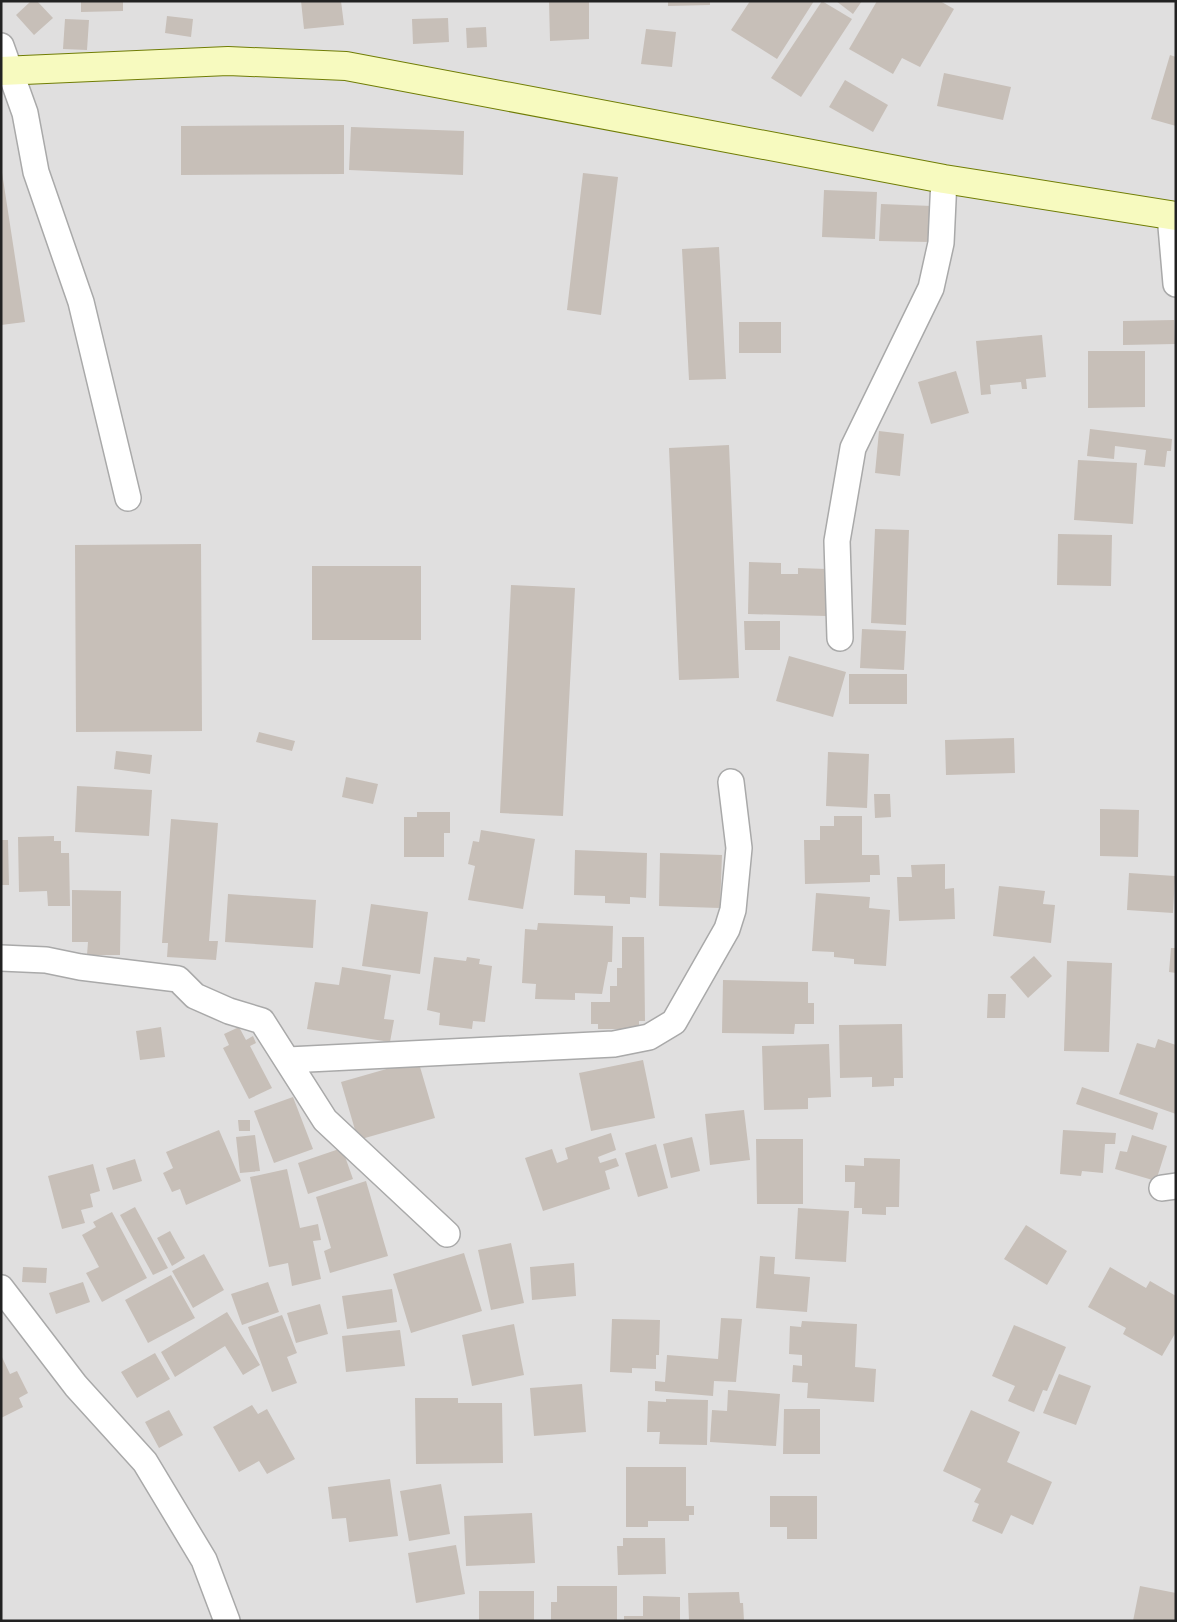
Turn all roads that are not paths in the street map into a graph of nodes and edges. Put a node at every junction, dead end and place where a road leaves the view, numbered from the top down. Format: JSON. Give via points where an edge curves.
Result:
{"nodes":[{"id":1,"x":4,"y":63,"type":"edge"},
{"id":2,"x":944,"y":179,"type":"junction"},
{"id":3,"x":1173,"y":215,"type":"edge"},
{"id":4,"x":1176,"y":284,"type":"edge"},
{"id":5,"x":128,"y":498,"type":"dead end"},
{"id":6,"x":840,"y":638,"type":"dead end"},
{"id":7,"x":731,"y":782,"type":"dead end"},
{"id":8,"x":1,"y":958,"type":"edge"},
{"id":9,"x":288,"y":1060,"type":"junction"},
{"id":10,"x":447,"y":1234,"type":"dead end"},
{"id":11,"x":1,"y":1288,"type":"edge"},
{"id":12,"x":227,"y":1621,"type":"edge"}],
"edges":[{"from":1,"to":2,"type":"street","via":[[29,72],[228,61],[346,66]]},
{"from":1,"to":5,"type":"street","via":[[25,113],[36,172],[82,302]]},
{"from":2,"to":3,"type":"street"},
{"from":2,"to":6,"type":"street","via":[[941,243],[931,288],[853,448],[837,541]]},
{"from":3,"to":4,"type":"street"},
{"from":7,"to":9,"type":"street","via":[[739,848],[733,910],[727,929],[674,1022],[649,1037],[614,1044]]},
{"from":8,"to":9,"type":"street","via":[[46,960],[178,979],[195,996],[262,1021]]},
{"from":9,"to":10,"type":"street","via":[[324,1120]]},
{"from":11,"to":12,"type":"street","via":[[76,1386],[145,1462],[204,1560]]}]}
